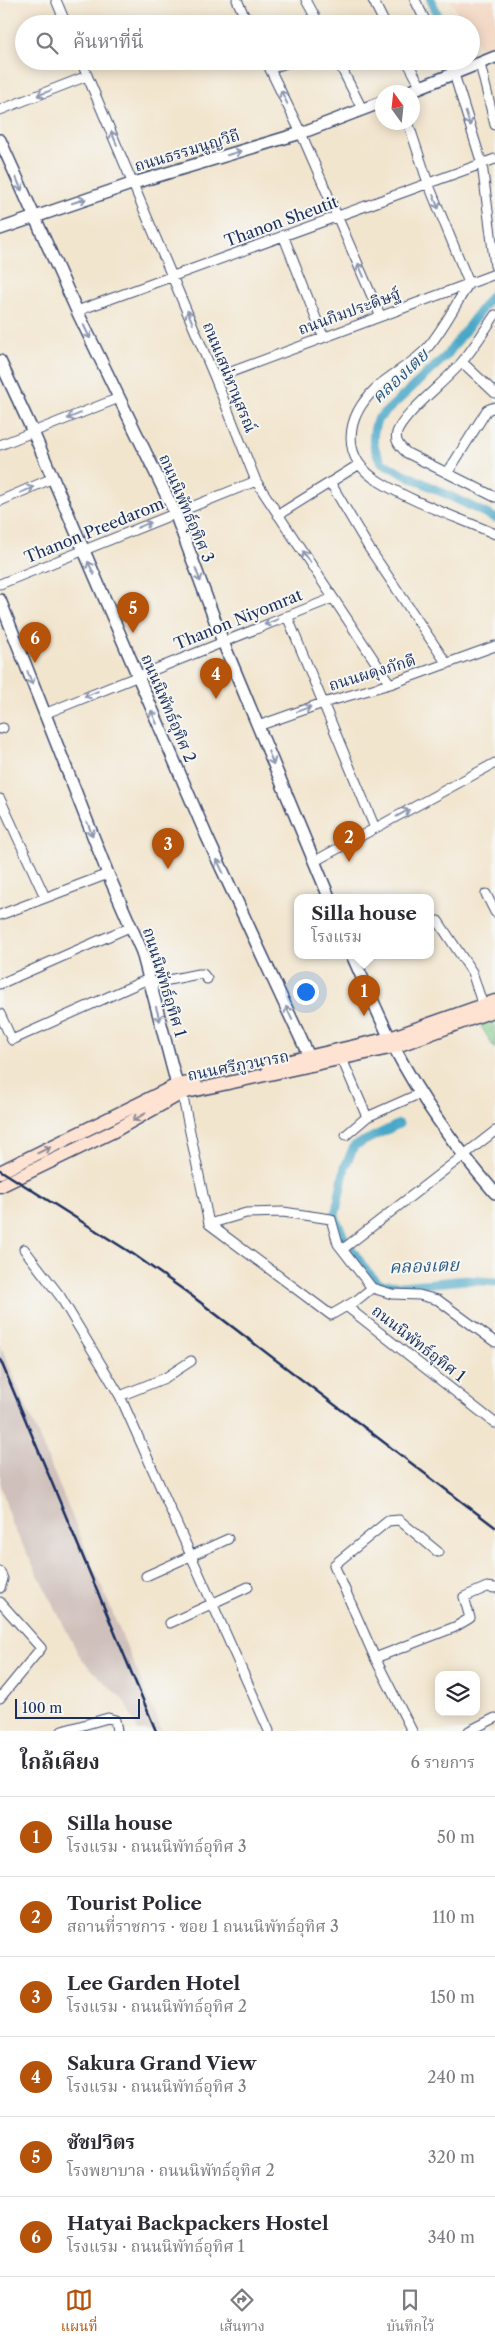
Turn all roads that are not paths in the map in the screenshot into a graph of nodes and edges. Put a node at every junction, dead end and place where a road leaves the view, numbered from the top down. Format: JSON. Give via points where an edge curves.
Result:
{"nodes":[{"id":1,"x":56,"y":0,"type":"edge"},
{"id":2,"x":237,"y":0,"type":"edge"},
{"id":3,"x":306,"y":0,"type":"edge"},
{"id":4,"x":373,"y":0,"type":"edge"},
{"id":5,"x":414,"y":0,"type":"edge"},
{"id":6,"x":62,"y":15,"type":"edge"},
{"id":7,"x":244,"y":15,"type":"edge"},
{"id":8,"x":314,"y":15,"type":"edge"},
{"id":9,"x":380,"y":15,"type":"edge"},
{"id":10,"x":422,"y":15,"type":"edge"},
{"id":11,"x":495,"y":58,"type":"edge"},
{"id":12,"x":480,"y":64,"type":"joint"},
{"id":13,"x":85,"y":70,"type":"edge"},
{"id":14,"x":270,"y":70,"type":"edge"},
{"id":15,"x":342,"y":70,"type":"edge"},
{"id":16,"x":412,"y":70,"type":"edge"},
{"id":17,"x":452,"y":70,"type":"edge"},
{"id":18,"x":464,"y":70,"type":"edge"},
{"id":19,"x":454,"y":74,"type":"junction"},
{"id":20,"x":88,"y":76,"type":"junction"},
{"id":21,"x":421,"y":87,"type":"joint"},
{"id":22,"x":375,"y":104,"type":"edge"},
{"id":23,"x":362,"y":109,"type":"junction"},
{"id":24,"x":0,"y":110,"type":"edge"},
{"id":25,"x":495,"y":125,"type":"edge"},
{"id":26,"x":411,"y":130,"type":"edge"},
{"id":27,"x":301,"y":133,"type":"junction"},
{"id":28,"x":0,"y":140,"type":"edge"},
{"id":29,"x":495,"y":159,"type":"edge"},
{"id":30,"x":482,"y":164,"type":"junction"},
{"id":31,"x":134,"y":183,"type":"junction"},
{"id":32,"x":428,"y":183,"type":"junction"},
{"id":33,"x":33,"y":216,"type":"junction"},
{"id":34,"x":338,"y":216,"type":"junction"},
{"id":35,"x":0,"y":229,"type":"edge"},
{"id":36,"x":283,"y":235,"type":"junction"},
{"id":37,"x":495,"y":266,"type":"edge"},
{"id":38,"x":495,"y":274,"type":"edge"},
{"id":39,"x":173,"y":277,"type":"junction"},
{"id":40,"x":469,"y":283,"type":"junction"},
{"id":41,"x":77,"y":311,"type":"junction"},
{"id":42,"x":380,"y":315,"type":"junction"},
{"id":43,"x":495,"y":316,"type":"edge"},
{"id":44,"x":323,"y":336,"type":"junction"},
{"id":45,"x":0,"y":361,"type":"edge"},
{"id":46,"x":462,"y":362,"type":"junction"},
{"id":47,"x":215,"y":378,"type":"junction"},
{"id":48,"x":495,"y":393,"type":"edge"},
{"id":49,"x":119,"y":398,"type":"junction"},
{"id":50,"x":495,"y":407,"type":"edge"},
{"id":51,"x":33,"y":432,"type":"junction"},
{"id":52,"x":0,"y":445,"type":"edge"},
{"id":53,"x":358,"y":464,"type":"junction"},
{"id":54,"x":448,"y":472,"type":"junction"},
{"id":55,"x":54,"y":478,"type":"junction"},
{"id":56,"x":256,"y":481,"type":"junction"},
{"id":57,"x":330,"y":482,"type":"junction"},
{"id":58,"x":495,"y":497,"type":"edge"},
{"id":59,"x":0,"y":501,"type":"edge"},
{"id":60,"x":175,"y":512,"type":"junction"},
{"id":61,"x":278,"y":515,"type":"junction"},
{"id":62,"x":495,"y":534,"type":"edge"},
{"id":63,"x":83,"y":551,"type":"junction"},
{"id":64,"x":0,"y":584,"type":"edge"},
{"id":65,"x":333,"y":598,"type":"junction"},
{"id":66,"x":0,"y":600,"type":"edge"},
{"id":67,"x":287,"y":616,"type":"junction"},
{"id":68,"x":223,"y":642,"type":"junction"},
{"id":69,"x":495,"y":646,"type":"edge"},
{"id":70,"x":447,"y":664,"type":"junction"},
{"id":71,"x":136,"y":675,"type":"junction"},
{"id":72,"x":390,"y":684,"type":"junction"},
{"id":73,"x":323,"y":703,"type":"junction"},
{"id":74,"x":44,"y":714,"type":"junction"},
{"id":75,"x":258,"y":726,"type":"junction"},
{"id":76,"x":494,"y":764,"type":"edge"},
{"id":77,"x":0,"y":799,"type":"edge"},
{"id":78,"x":375,"y":828,"type":"junction"},
{"id":79,"x":314,"y":861,"type":"junction"},
{"id":80,"x":108,"y":874,"type":"junction"},
{"id":81,"x":328,"y":894,"type":"edge"},
{"id":82,"x":486,"y":894,"type":"dead end"},
{"id":83,"x":45,"y":897,"type":"junction"},
{"id":84,"x":495,"y":912,"type":"edge"},
{"id":85,"x":0,"y":915,"type":"edge"},
{"id":86,"x":438,"y":921,"type":"dead end"},
{"id":87,"x":132,"y":926,"type":"junction"},
{"id":88,"x":354,"y":959,"type":"edge"},
{"id":89,"x":206,"y":979,"type":"dead end"},
{"id":90,"x":149,"y":981,"type":"junction"},
{"id":91,"x":0,"y":984,"type":"edge"},
{"id":92,"x":491,"y":1006,"type":"edge"},
{"id":93,"x":0,"y":1014,"type":"edge"},
{"id":94,"x":392,"y":1042,"type":"junction"},
{"id":95,"x":342,"y":1059,"type":"junction"},
{"id":96,"x":312,"y":1061,"type":"junction"},
{"id":97,"x":179,"y":1089,"type":"junction"},
{"id":98,"x":421,"y":1093,"type":"junction"},
{"id":99,"x":367,"y":1117,"type":"junction"},
{"id":100,"x":495,"y":1131,"type":"edge"},
{"id":101,"x":346,"y":1135,"type":"dead end"},
{"id":102,"x":463,"y":1156,"type":"junction"},
{"id":103,"x":0,"y":1172,"type":"edge"},
{"id":104,"x":0,"y":1186,"type":"edge"},
{"id":105,"x":495,"y":1193,"type":"edge"},
{"id":106,"x":209,"y":1224,"type":"junction"},
{"id":107,"x":343,"y":1249,"type":"junction"},
{"id":108,"x":24,"y":1250,"type":"dead end"},
{"id":109,"x":372,"y":1288,"type":"junction"},
{"id":110,"x":346,"y":1306,"type":"junction"},
{"id":111,"x":495,"y":1342,"type":"edge"},
{"id":112,"x":191,"y":1361,"type":"dead end"},
{"id":113,"x":120,"y":1396,"type":"junction"},
{"id":114,"x":495,"y":1423,"type":"edge"},
{"id":115,"x":228,"y":1539,"type":"dead end"},
{"id":116,"x":438,"y":1552,"type":"dead end"},
{"id":117,"x":189,"y":1555,"type":"junction"},
{"id":118,"x":0,"y":1572,"type":"edge"},
{"id":119,"x":146,"y":1576,"type":"dead end"},
{"id":120,"x":248,"y":1587,"type":"dead end"},
{"id":121,"x":0,"y":1588,"type":"edge"},
{"id":122,"x":495,"y":1588,"type":"edge"},
{"id":123,"x":0,"y":1602,"type":"edge"},
{"id":124,"x":211,"y":1606,"type":"junction"},
{"id":125,"x":170,"y":1623,"type":"dead end"},
{"id":126,"x":375,"y":1658,"type":"junction"},
{"id":127,"x":0,"y":1698,"type":"edge"},
{"id":128,"x":495,"y":1718,"type":"edge"},
{"id":129,"x":68,"y":1730,"type":"edge"},
{"id":130,"x":471,"y":1730,"type":"edge"},
{"id":131,"x":117,"y":1731,"type":"edge"},
{"id":132,"x":269,"y":1731,"type":"edge"},
{"id":133,"x":412,"y":1731,"type":"edge"}],
"edges":[{"from":1,"to":6,"type":"street"},
{"from":2,"to":7,"type":"street"},
{"from":3,"to":8,"type":"street"},
{"from":4,"to":9,"type":"street"},
{"from":5,"to":10,"type":"street"},
{"from":11,"to":12,"type":"street"},
{"from":12,"to":25,"type":"street"},
{"from":13,"to":20,"type":"street","name":"ถนนเสน่หานุสรณ์"},
{"from":27,"to":14,"type":"street","one_way":true},
{"from":15,"to":23,"type":"street"},
{"from":16,"to":21,"type":"street"},
{"from":17,"to":19,"type":"street"},
{"from":18,"to":19,"type":"street"},
{"from":19,"to":21,"type":"street"},
{"from":19,"to":30,"type":"street","one_way":true},
{"from":20,"to":24,"type":"street","one_way":true},
{"from":31,"to":20,"type":"street","name":"ถนนเสน่หานุสรณ์","one_way":true},
{"from":22,"to":23,"type":"street","name":"ถนนธรรมนูญวิถี"},
{"from":23,"to":27,"type":"street","name":"ถนนธรรมนูญวิถี"},
{"from":26,"to":32,"type":"street"},
{"from":31,"to":27,"type":"street","name":"ถนนธรรมนูญวิถี","one_way":true},
{"from":27,"to":34,"type":"street"},
{"from":28,"to":33,"type":"street","name":"ถนนนิพัทธ์อุทิศ 3","one_way":true},
{"from":29,"to":30,"type":"street","name":"Thanon Sheutit"},
{"from":30,"to":32,"type":"street","name":"Thanon Sheutit"},
{"from":30,"to":37,"type":"street"},
{"from":33,"to":31,"type":"street","name":"ถนนธรรมนูญวิถี","one_way":true},
{"from":31,"to":39,"type":"street","name":"ถนนเสน่หานุสรณ์"},
{"from":32,"to":34,"type":"street","name":"Thanon Sheutit"},
{"from":32,"to":40,"type":"street","one_way":true},
{"from":33,"to":35,"type":"street","name":"ถนนธรรมนูญวิถี"},
{"from":33,"to":41,"type":"street","name":"ถนนนิพัทธ์อุทิศ 3"},
{"from":34,"to":36,"type":"street","name":"Thanon Sheutit"},
{"from":42,"to":34,"type":"street","one_way":true},
{"from":36,"to":39,"type":"street","name":"Thanon Sheutit"},
{"from":36,"to":44,"type":"street"},
{"from":38,"to":40,"type":"street","name":"ถนนกิมประดิษฐ์"},
{"from":39,"to":41,"type":"street","name":"Thanon Sheutit"},
{"from":47,"to":39,"type":"street","name":"ถนนเสน่หานุสรณ์","one_way":true},
{"from":40,"to":42,"type":"street","name":"ถนนกิมประดิษฐ์"},
{"from":40,"to":53,"type":"street","via":[[428,347],[377,387],[365,401],[350,435]]},
{"from":41,"to":49,"type":"street","name":"ถนนนิพัทธ์อุทิศ 3","one_way":true},
{"from":42,"to":44,"type":"street","name":"ถนนกิมประดิษฐ์"},
{"from":43,"to":46,"type":"street"},
{"from":44,"to":47,"type":"street","name":"ถนนกิมประดิษฐ์"},
{"from":45,"to":51,"type":"street","name":"ถนนนิพัทธ์อุทิศ 2"},
{"from":46,"to":48,"type":"street"},
{"from":46,"to":54,"type":"street","via":[[419,406],[396,436],[399,446],[407,453]]},
{"from":47,"to":56,"type":"street","name":"ถนนเสน่หานุสรณ์"},
{"from":49,"to":51,"type":"street","one_way":true},
{"from":49,"to":60,"type":"street","name":"ถนนนิพัทธ์อุทิศ 3"},
{"from":50,"to":54,"type":"street","via":[[487,410]]},
{"from":51,"to":52,"type":"street"},
{"from":51,"to":55,"type":"street","name":"ถนนนิพัทธ์อุทิศ 2"},
{"from":53,"to":57,"type":"street"},
{"from":53,"to":62,"type":"street","via":[[379,482]]},
{"from":54,"to":58,"type":"street"},
{"from":59,"to":55,"type":"street","one_way":true},
{"from":55,"to":63,"type":"street","name":"ถนนนิพัทธ์อุทิศ 2"},
{"from":56,"to":60,"type":"street","name":"Thanon Preedarom"},
{"from":56,"to":61,"type":"street","name":"ถนนเสน่หานุสรณ์"},
{"from":57,"to":61,"type":"street"},
{"from":57,"to":70,"type":"street","via":[[369,548]]},
{"from":63,"to":60,"type":"street","name":"Thanon Preedarom","one_way":true},
{"from":60,"to":68,"type":"street","name":"ถนนนิพัทธ์อุทิศ 3","one_way":true},
{"from":65,"to":61,"type":"street","name":"ถนนเสน่หานุสรณ์","one_way":true},
{"from":63,"to":64,"type":"street","name":"Thanon Preedarom"},
{"from":71,"to":63,"type":"street","name":"ถนนนิพัทธ์อุทิศ 2","one_way":true},
{"from":65,"to":67,"type":"street","name":"Thanon Niyomrat"},
{"from":65,"to":72,"type":"street","name":"ถนนเสน่หานุสรณ์"},
{"from":66,"to":74,"type":"street","name":"ถนนนิพัทธ์อุทิศ 1","one_way":true},
{"from":67,"to":68,"type":"street","name":"Thanon Niyomrat","one_way":true},
{"from":67,"to":73,"type":"street"},
{"from":68,"to":71,"type":"street","name":"Thanon Niyomrat"},
{"from":68,"to":75,"type":"street","name":"ถนนนิพัทธ์อุทิศ 3"},
{"from":69,"to":70,"type":"street","name":"ถนนผดุงภักดี"},
{"from":70,"to":72,"type":"street","name":"ถนนผดุงภักดี"},
{"from":71,"to":74,"type":"street","name":"Thanon Niyomrat","one_way":true},
{"from":96,"to":71,"type":"street","name":"ถนนนิพัทธ์อุทิศ 2","one_way":true,"via":[[207,837]]},
{"from":72,"to":73,"type":"street","name":"ถนนผดุงภักดี"},
{"from":75,"to":73,"type":"street","name":"ถนนผดุงภักดี","one_way":true},
{"from":73,"to":78,"type":"street"},
{"from":74,"to":80,"type":"street","name":"ถนนนิพัทธ์อุทิศ 1","one_way":true},
{"from":75,"to":79,"type":"street","name":"ถนนนิพัทธ์อุทิศ 3","one_way":true},
{"from":78,"to":76,"type":"street","one_way":true},
{"from":77,"to":83,"type":"street"},
{"from":78,"to":79,"type":"street"},
{"from":79,"to":81,"type":"street","name":"ถนนนิพัทธ์อุทิศ 3"},
{"from":80,"to":83,"type":"street"},
{"from":80,"to":87,"type":"street","name":"ถนนนิพัทธ์อุทิศ 1"},
{"from":82,"to":84,"type":"street"},
{"from":83,"to":85,"type":"street"},
{"from":86,"to":92,"type":"street"},
{"from":87,"to":90,"type":"street","name":"ถนนนิพัทธ์อุทิศ 1"},
{"from":87,"to":91,"type":"street"},
{"from":88,"to":94,"type":"street"},
{"from":89,"to":90,"type":"street","via":[[203,974],[198,974]]},
{"from":90,"to":93,"type":"street","via":[[12,1040]]},
{"from":90,"to":97,"type":"street","name":"ถนนนิพัทธ์อุทิศ 1","one_way":true},
{"from":92,"to":94,"type":"main road","name":"ถนนศรีภูวนารถ"},
{"from":94,"to":95,"type":"main road","name":"ถนนศรีภูวนารถ"},
{"from":94,"to":96,"type":"main road","name":"ถนนศรีภูวนารถ"},
{"from":94,"to":98,"type":"street"},
{"from":95,"to":96,"type":"main road","name":"ถนนศรีภูวนารถ"},
{"from":95,"to":99,"type":"street"},
{"from":96,"to":97,"type":"main road","name":"ถนนศรีภูวนารถ"},
{"from":103,"to":97,"type":"main road","name":"ถนนศรีภูวนารถ","one_way":true},
{"from":97,"to":104,"type":"main road","name":"ถนนศรีภูวนารถ","one_way":true,"via":[[114,1132]]},
{"from":97,"to":106,"type":"street","name":"ถนนนิพัทธ์อุทิศ 1"},
{"from":98,"to":99,"type":"street"},
{"from":98,"to":102,"type":"street"},
{"from":99,"to":101,"type":"street"},
{"from":100,"to":102,"type":"street"},
{"from":102,"to":105,"type":"street"},
{"from":102,"to":107,"type":"street"},
{"from":106,"to":107,"type":"street","via":[[246,1213],[283,1212],[331,1219],[338,1244]]},
{"from":106,"to":110,"type":"street","name":"ถนนนิพัทธ์อุทิศ 1","via":[[331,1315]]},
{"from":107,"to":109,"type":"street"},
{"from":108,"to":113,"type":"street","via":[[60,1296]]},
{"from":109,"to":110,"type":"street","name":"ถนนนิพัทธ์อุทิศ 1"},
{"from":109,"to":111,"type":"street","via":[[438,1300]]},
{"from":110,"to":114,"type":"street","name":"ถนนนิพัทธ์อุทิศ 1"},
{"from":112,"to":113,"type":"street","via":[[165,1378]]},
{"from":113,"to":117,"type":"street"},
{"from":115,"to":117,"type":"street"},
{"from":116,"to":126,"type":"street","via":[[398,1520],[388,1521],[334,1565]]},
{"from":117,"to":119,"type":"street"},
{"from":117,"to":124,"type":"street"},
{"from":118,"to":121,"type":"street","via":[[3,1579]]},
{"from":120,"to":124,"type":"street"},
{"from":122,"to":126,"type":"street","via":[[486,1587],[464,1597],[470,1618],[455,1627]]},
{"from":123,"to":127,"type":"street","via":[[41,1648]]},
{"from":124,"to":125,"type":"street"},
{"from":124,"to":132,"type":"street"},
{"from":126,"to":133,"type":"street"},
{"from":128,"to":130,"type":"street"},
{"from":129,"to":131,"type":"street","via":[[112,1718]]}]}
